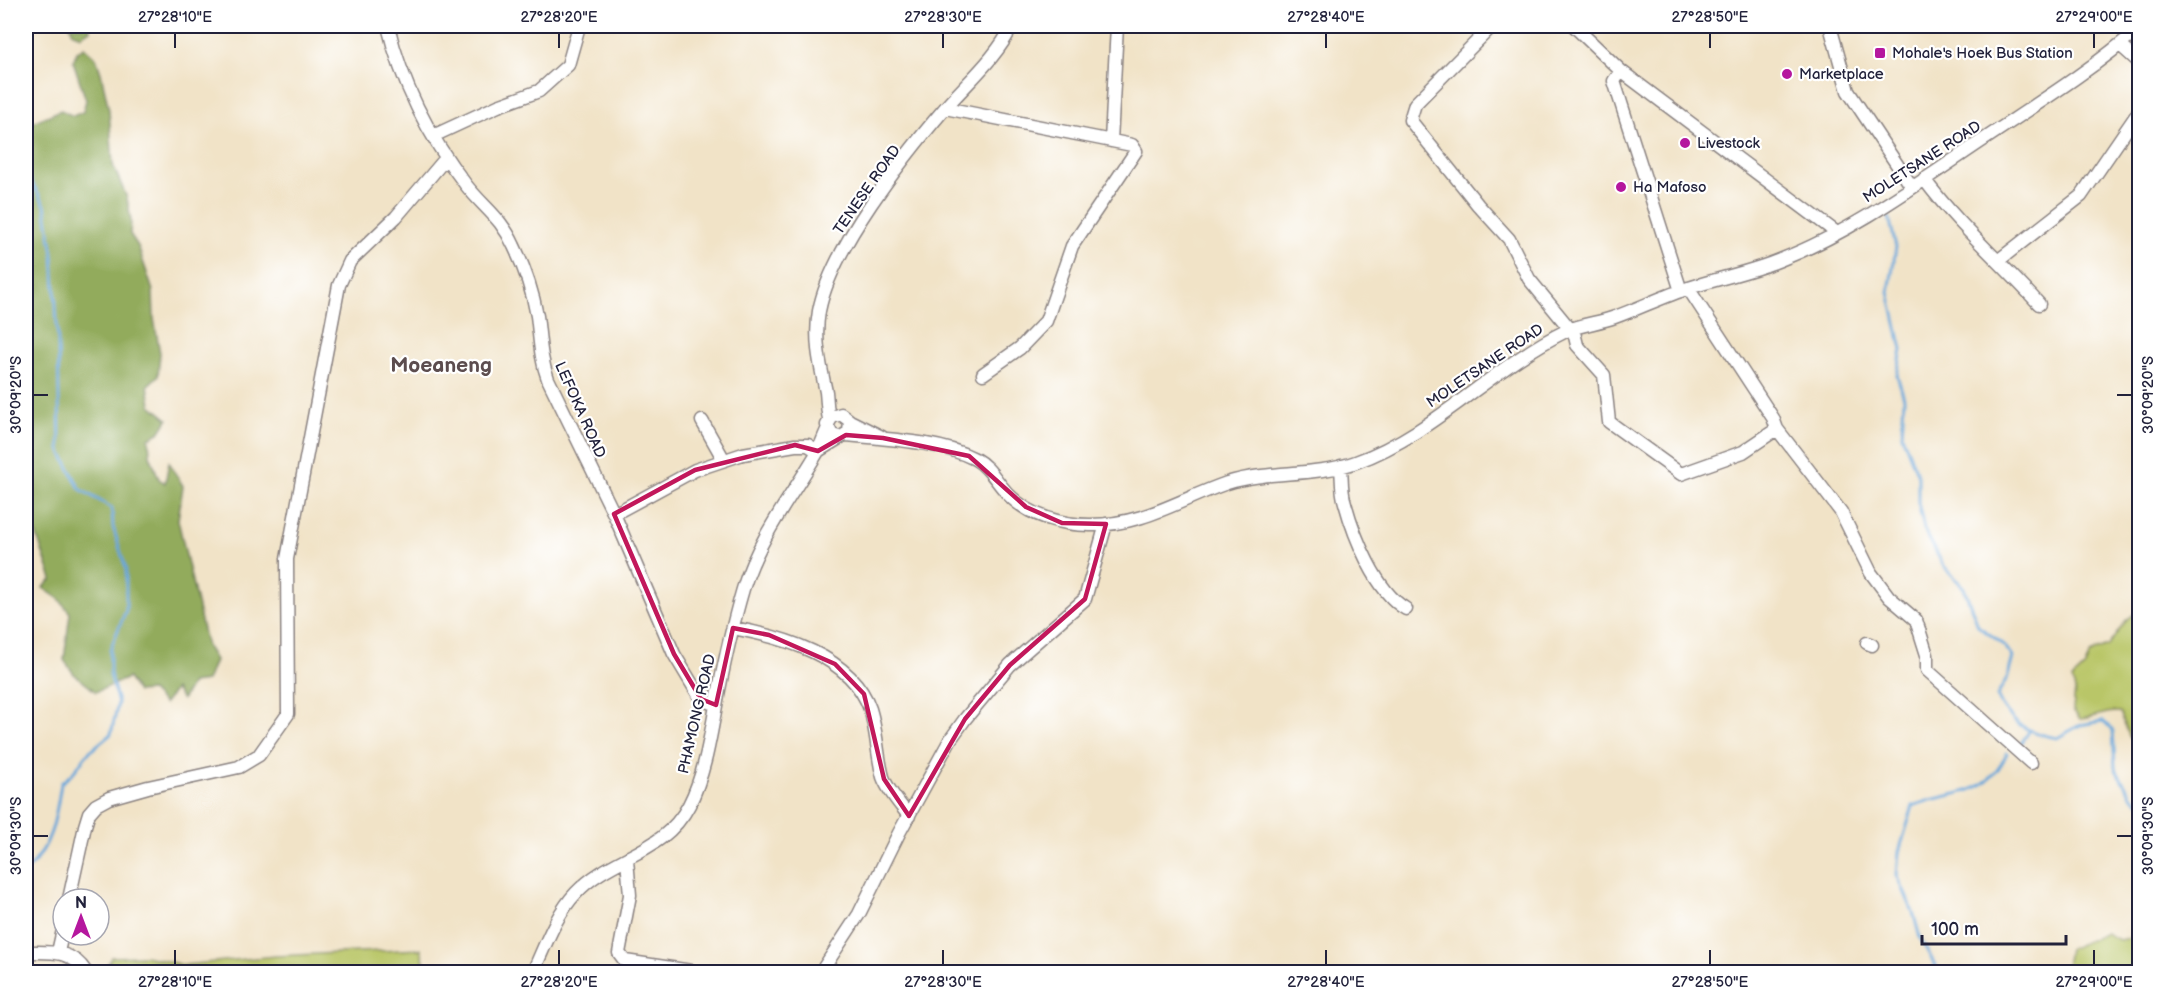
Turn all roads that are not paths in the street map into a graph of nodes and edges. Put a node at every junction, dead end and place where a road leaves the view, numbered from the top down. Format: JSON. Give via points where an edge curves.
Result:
{"nodes":[{"id":1,"x":388,"y":26,"type":"edge"},
{"id":2,"x":579,"y":26,"type":"edge"},
{"id":3,"x":1012,"y":26,"type":"edge"},
{"id":4,"x":1117,"y":26,"type":"edge"},
{"id":5,"x":1492,"y":26,"type":"edge"},
{"id":6,"x":1574,"y":26,"type":"edge"},
{"id":7,"x":1830,"y":26,"type":"edge"},
{"id":8,"x":2139,"y":28,"type":"edge"},
{"id":9,"x":1588,"y":31,"type":"edge"},
{"id":10,"x":2120,"y":45,"type":"junction"},
{"id":11,"x":2139,"y":63,"type":"edge"},
{"id":12,"x":1621,"y":71,"type":"junction"},
{"id":13,"x":945,"y":108,"type":"junction"},
{"id":14,"x":2139,"y":110,"type":"edge"},
{"id":15,"x":433,"y":136,"type":"junction"},
{"id":16,"x":1111,"y":141,"type":"junction"},
{"id":17,"x":446,"y":158,"type":"junction"},
{"id":18,"x":1924,"y":179,"type":"junction"},
{"id":19,"x":1912,"y":187,"type":"junction"},
{"id":20,"x":1837,"y":233,"type":"junction"},
{"id":21,"x":1999,"y":260,"type":"junction"},
{"id":22,"x":1684,"y":289,"type":"junction"},
{"id":23,"x":2039,"y":304,"type":"dead end"},
{"id":24,"x":1571,"y":329,"type":"junction"},
{"id":25,"x":983,"y":374,"type":"dead end"},
{"id":26,"x":702,"y":421,"type":"dead end"},
{"id":27,"x":837,"y":421,"type":"junction"},
{"id":28,"x":1777,"y":429,"type":"junction"},
{"id":29,"x":843,"y":436,"type":"junction"},
{"id":30,"x":883,"y":438,"type":"junction"},
{"id":31,"x":818,"y":451,"type":"junction"},
{"id":32,"x":724,"y":460,"type":"junction"},
{"id":33,"x":1341,"y":466,"type":"junction"},
{"id":34,"x":614,"y":514,"type":"junction"},
{"id":35,"x":1106,"y":524,"type":"junction"},
{"id":36,"x":1406,"y":609,"type":"dead end"},
{"id":37,"x":733,"y":628,"type":"junction"},
{"id":38,"x":716,"y":705,"type":"junction"},
{"id":39,"x":2031,"y":763,"type":"dead end"},
{"id":40,"x":909,"y":816,"type":"junction"},
{"id":41,"x":627,"y":859,"type":"junction"},
{"id":42,"x":72,"y":887,"type":"edge"},
{"id":43,"x":59,"y":947,"type":"edge"},
{"id":44,"x":26,"y":952,"type":"edge"},
{"id":45,"x":58,"y":952,"type":"junction"},
{"id":46,"x":86,"y":972,"type":"edge"},
{"id":47,"x":533,"y":972,"type":"edge"},
{"id":48,"x":698,"y":972,"type":"edge"},
{"id":49,"x":821,"y":972,"type":"edge"}],
"edges":[{"from":1,"to":15,"type":"street","name":"LEFOKA ROAD","via":[[415,104]]},
{"from":2,"to":15,"type":"street","via":[[568,65],[539,91]]},
{"from":3,"to":13,"type":"street","name":"TENESE ROAD","via":[[977,75]]},
{"from":4,"to":16,"type":"street"},
{"from":5,"to":24,"type":"street","via":[[1415,104],[1410,120],[1478,206],[1509,238],[1529,279]]},
{"from":6,"to":9,"type":"street"},
{"from":7,"to":19,"type":"street","via":[[1848,91]]},
{"from":8,"to":10,"type":"street","name":"MOLETSANE ROAD"},
{"from":9,"to":12,"type":"street"},
{"from":10,"to":11,"type":"street"},
{"from":10,"to":18,"type":"street","name":"MOLETSANE ROAD","via":[[2076,80]]},
{"from":12,"to":20,"type":"street"},
{"from":12,"to":22,"type":"street","via":[[1614,81]]},
{"from":13,"to":16,"type":"street"},
{"from":13,"to":27,"type":"street","name":"TENESE ROAD","via":[[866,216],[838,261],[819,310],[818,363]]},
{"from":14,"to":21,"type":"street","via":[[2081,196]]},
{"from":15,"to":17,"type":"street","name":"LEFOKA ROAD"},
{"from":16,"to":25,"type":"street","via":[[1132,145],[1136,151],[1072,246],[1046,321],[1020,348]]},
{"from":17,"to":34,"type":"street","name":"LEFOKA ROAD","via":[[495,214],[514,245],[537,315],[541,360],[548,379]]},
{"from":17,"to":42,"type":"street","via":[[396,217],[350,261],[339,285],[287,559],[288,714],[259,755],[239,767],[148,787],[96,805],[85,826]]},
{"from":18,"to":19,"type":"street","name":"MOLETSANE ROAD"},
{"from":18,"to":21,"type":"street","via":[[1950,213]]},
{"from":19,"to":20,"type":"street","name":"MOLETSANE ROAD"},
{"from":20,"to":22,"type":"street","name":"MOLETSANE ROAD","via":[[1781,260]]},
{"from":21,"to":23,"type":"street"},
{"from":22,"to":24,"type":"street","name":"MOLETSANE ROAD","via":[[1613,318]]},
{"from":22,"to":28,"type":"street"},
{"from":24,"to":28,"type":"street","via":[[1577,345],[1604,375],[1609,422],[1682,474],[1743,452]]},
{"from":24,"to":33,"type":"street","name":"MOLETSANE ROAD","via":[[1534,348],[1389,447]]},
{"from":26,"to":32,"type":"street"},
{"from":27,"to":29,"type":"street","via":[[850,429]]},
{"from":27,"to":29,"type":"street","via":[[832,435]]},
{"from":27,"to":30,"type":"street","name":"MOLETSANE ROAD"},
{"from":27,"to":31,"type":"street","name":"PHAMONG ROAD"},
{"from":28,"to":39,"type":"street","via":[[1832,499],[1871,573],[1889,597],[1916,620],[1927,655],[1927,670]]},
{"from":29,"to":30,"type":"street","name":"MOLETSANE ROAD"},
{"from":29,"to":31,"type":"street","name":"PHAMONG ROAD"},
{"from":30,"to":35,"type":"street","name":"MOLETSANE ROAD","via":[[976,459],[1011,497],[1041,515],[1062,522]]},
{"from":31,"to":32,"type":"street","via":[[808,445],[795,445]]},
{"from":31,"to":37,"type":"street","name":"PHAMONG ROAD","via":[[753,561]]},
{"from":32,"to":34,"type":"street","via":[[695,470]]},
{"from":33,"to":35,"type":"street","name":"MOLETSANE ROAD","via":[[1237,480],[1152,515]]},
{"from":33,"to":36,"type":"street","via":[[1344,501],[1364,555],[1393,602]]},
{"from":34,"to":38,"type":"street","name":"LEFOKA ROAD","via":[[684,673],[702,699]]},
{"from":35,"to":40,"type":"street","via":[[1085,599],[1010,665],[965,719]]},
{"from":37,"to":38,"type":"street","name":"PHAMONG ROAD"},
{"from":37,"to":40,"type":"street","via":[[794,644],[835,664],[852,681],[864,694],[870,710],[884,779]]},
{"from":38,"to":41,"type":"street","name":"PHAMONG ROAD","via":[[689,804],[660,839]]},
{"from":40,"to":49,"type":"street","via":[[864,905]]},
{"from":41,"to":47,"type":"street","name":"PHAMONG ROAD","via":[[576,892]]},
{"from":41,"to":48,"type":"street","via":[[630,895],[619,953],[625,961]]},
{"from":43,"to":45,"type":"street"},
{"from":44,"to":45,"type":"street"},
{"from":45,"to":46,"type":"street","via":[[72,957]]}]}
